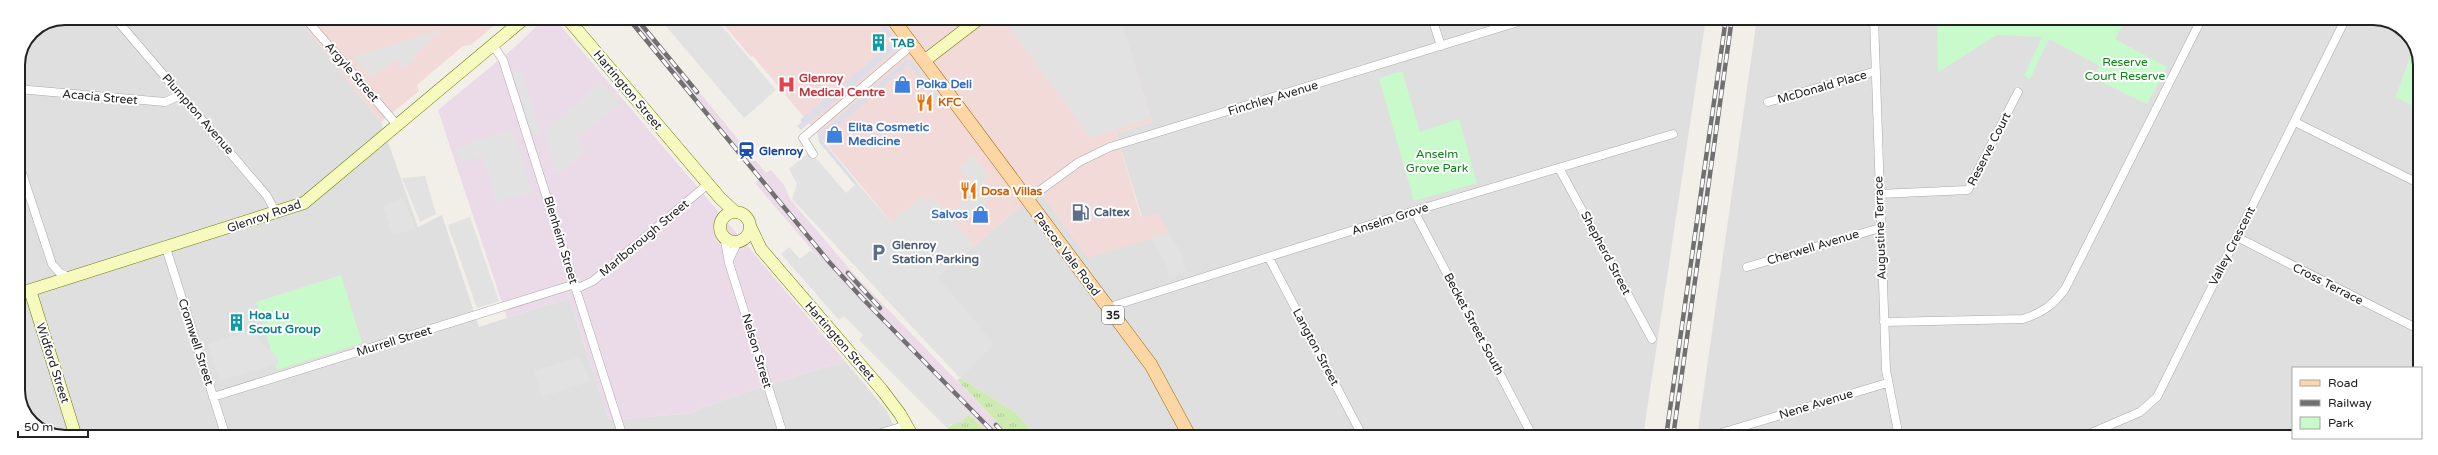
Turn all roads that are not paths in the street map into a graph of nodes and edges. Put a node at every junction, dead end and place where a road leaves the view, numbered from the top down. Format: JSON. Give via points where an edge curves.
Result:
{"nodes":[{"id":1,"x":121,"y":25,"type":"edge"},
{"id":2,"x":311,"y":25,"type":"edge"},
{"id":3,"x":516,"y":25,"type":"edge"},
{"id":4,"x":573,"y":25,"type":"edge"},
{"id":5,"x":897,"y":25,"type":"edge"},
{"id":6,"x":971,"y":25,"type":"edge"},
{"id":7,"x":1434,"y":25,"type":"edge"},
{"id":8,"x":1508,"y":25,"type":"edge"},
{"id":9,"x":1874,"y":25,"type":"edge"},
{"id":10,"x":2198,"y":25,"type":"edge"},
{"id":11,"x":2343,"y":25,"type":"edge"},
{"id":12,"x":493,"y":45,"type":"junction"},
{"id":13,"x":912,"y":45,"type":"junction"},
{"id":14,"x":1441,"y":46,"type":"junction"},
{"id":15,"x":924,"y":61,"type":"junction"},
{"id":16,"x":1876,"y":71,"type":"junction"},
{"id":17,"x":25,"y":90,"type":"edge"},
{"id":18,"x":2018,"y":92,"type":"dead end"},
{"id":19,"x":180,"y":95,"type":"junction"},
{"id":20,"x":1768,"y":102,"type":"dead end"},
{"id":21,"x":2295,"y":122,"type":"junction"},
{"id":22,"x":398,"y":126,"type":"junction"},
{"id":23,"x":1673,"y":134,"type":"dead end"},
{"id":24,"x":813,"y":154,"type":"dead end"},
{"id":25,"x":1560,"y":168,"type":"junction"},
{"id":26,"x":2413,"y":181,"type":"edge"},
{"id":27,"x":25,"y":183,"type":"edge"},
{"id":28,"x":708,"y":184,"type":"junction"},
{"id":29,"x":1879,"y":194,"type":"junction"},
{"id":30,"x":720,"y":198,"type":"junction"},
{"id":31,"x":1027,"y":200,"type":"junction"},
{"id":32,"x":1414,"y":211,"type":"junction"},
{"id":33,"x":735,"y":212,"type":"junction"},
{"id":34,"x":276,"y":213,"type":"junction"},
{"id":35,"x":723,"y":218,"type":"junction"},
{"id":36,"x":750,"y":226,"type":"junction"},
{"id":37,"x":1880,"y":228,"type":"junction"},
{"id":38,"x":724,"y":236,"type":"junction"},
{"id":39,"x":2236,"y":237,"type":"junction"},
{"id":40,"x":740,"y":240,"type":"junction"},
{"id":41,"x":166,"y":248,"type":"junction"},
{"id":42,"x":761,"y":249,"type":"junction"},
{"id":43,"x":1269,"y":258,"type":"junction"},
{"id":44,"x":730,"y":265,"type":"junction"},
{"id":45,"x":1747,"y":267,"type":"dead end"},
{"id":46,"x":71,"y":278,"type":"junction"},
{"id":47,"x":576,"y":286,"type":"junction"},
{"id":48,"x":25,"y":292,"type":"edge"},
{"id":49,"x":25,"y":295,"type":"edge"},
{"id":50,"x":1109,"y":310,"type":"junction"},
{"id":51,"x":1884,"y":322,"type":"junction"},
{"id":52,"x":2413,"y":326,"type":"edge"},
{"id":53,"x":1652,"y":339,"type":"dead end"},
{"id":54,"x":1887,"y":383,"type":"junction"},
{"id":55,"x":213,"y":397,"type":"junction"},
{"id":56,"x":906,"y":425,"type":"junction"},
{"id":57,"x":73,"y":430,"type":"edge"},
{"id":58,"x":224,"y":430,"type":"edge"},
{"id":59,"x":621,"y":430,"type":"edge"},
{"id":60,"x":782,"y":430,"type":"edge"},
{"id":61,"x":890,"y":430,"type":"edge"},
{"id":62,"x":909,"y":430,"type":"edge"},
{"id":63,"x":1186,"y":430,"type":"edge"},
{"id":64,"x":1359,"y":430,"type":"edge"},
{"id":65,"x":1529,"y":430,"type":"edge"},
{"id":66,"x":1735,"y":430,"type":"edge"},
{"id":67,"x":1897,"y":430,"type":"edge"},
{"id":68,"x":2098,"y":430,"type":"edge"}],
"edges":[{"from":1,"to":19,"type":"street","name":"Plumpton Avenue"},
{"from":2,"to":22,"type":"street","name":"Argyle Street"},
{"from":3,"to":12,"type":"street","name":"Glenroy Road"},
{"from":4,"to":28,"type":"street","name":"Hartington Street"},
{"from":5,"to":13,"type":"main road","name":"Pascoe Vale Road","number":"35"},
{"from":6,"to":15,"type":"street"},
{"from":7,"to":14,"type":"street"},
{"from":8,"to":14,"type":"street","name":"Finchley Avenue"},
{"from":9,"to":16,"type":"street","name":"Augustine Terrace"},
{"from":10,"to":51,"type":"street","via":[[2065,289],[2055,302],[2039,314],[2023,319]]},
{"from":11,"to":21,"type":"street","name":"Valley Crescent"},
{"from":12,"to":22,"type":"street","name":"Glenroy Road"},
{"from":12,"to":47,"type":"street","name":"Blenheim Street","via":[[503,60]]},
{"from":13,"to":15,"type":"main road","name":"Pascoe Vale Road","number":"35"},
{"from":13,"to":24,"type":"street","via":[[803,138]]},
{"from":14,"to":31,"type":"street","name":"Finchley Avenue","via":[[1110,147],[1078,162]]},
{"from":15,"to":31,"type":"main road","name":"Pascoe Vale Road","number":"35"},
{"from":16,"to":20,"type":"street","name":"McDonald Place"},
{"from":16,"to":29,"type":"street","name":"Augustine Terrace"},
{"from":17,"to":19,"type":"street","name":"Acacia Street","via":[[165,102]]},
{"from":18,"to":29,"type":"street","name":"Reserve Court","via":[[1968,190]]},
{"from":19,"to":34,"type":"street","name":"Plumpton Avenue","via":[[268,196]]},
{"from":21,"to":26,"type":"street"},
{"from":21,"to":39,"type":"street","name":"Valley Crescent"},
{"from":22,"to":34,"type":"street","name":"Glenroy Road","via":[[312,198]]},
{"from":23,"to":25,"type":"street","name":"Anselm Grove"},
{"from":25,"to":32,"type":"street","name":"Anselm Grove"},
{"from":25,"to":53,"type":"street","name":"Shepherd Street"},
{"from":27,"to":46,"type":"street","via":[[49,258],[55,269]]},
{"from":28,"to":30,"type":"street","name":"Hartington Street"},
{"from":28,"to":47,"type":"street","name":"Marlborough Street","via":[[593,280]]},
{"from":29,"to":37,"type":"street","name":"Augustine Terrace"},
{"from":30,"to":33,"type":"street","name":"Hartington Street"},
{"from":30,"to":35,"type":"street"},
{"from":31,"to":50,"type":"main road","name":"Pascoe Vale Road","number":"35"},
{"from":32,"to":43,"type":"street","name":"Anselm Grove"},
{"from":32,"to":65,"type":"street","name":"Becket Street South"},
{"from":33,"to":35,"type":"street"},
{"from":33,"to":36,"type":"street","via":[[744,214]]},
{"from":34,"to":41,"type":"street","name":"Glenroy Road"},
{"from":35,"to":38,"type":"street","via":[[721,228]]},
{"from":36,"to":40,"type":"street","via":[[748,234]]},
{"from":36,"to":42,"type":"street","name":"Hartington Street"},
{"from":37,"to":45,"type":"street","name":"Cherwell Avenue"},
{"from":37,"to":51,"type":"street","name":"Augustine Terrace"},
{"from":38,"to":40,"type":"street"},
{"from":38,"to":44,"type":"street","name":"Nelson Street"},
{"from":39,"to":52,"type":"street","name":"Cross Terrace"},
{"from":39,"to":68,"type":"street","name":"Valley Crescent","via":[[2157,396],[2140,412]]},
{"from":40,"to":42,"type":"street","name":"Hartington Street"},
{"from":40,"to":44,"type":"street","via":[[729,259]]},
{"from":41,"to":46,"type":"street","name":"Glenroy Road"},
{"from":41,"to":55,"type":"street","name":"Cromwell Street"},
{"from":42,"to":56,"type":"street","name":"Hartington Street","via":[[882,390]]},
{"from":43,"to":50,"type":"street","name":"Anselm Grove","via":[[1116,305]]},
{"from":43,"to":64,"type":"street","name":"Langton Street"},
{"from":44,"to":60,"type":"street","name":"Nelson Street"},
{"from":46,"to":48,"type":"street","name":"Glenroy Road"},
{"from":47,"to":55,"type":"street","name":"Murrell Street"},
{"from":47,"to":59,"type":"street","name":"Blenheim Street"},
{"from":49,"to":57,"type":"street","name":"Widford Street"},
{"from":50,"to":63,"type":"main road","name":"Pascoe Vale Road","number":"35","via":[[1151,365]]},
{"from":51,"to":54,"type":"street","name":"Augustine Terrace"},
{"from":54,"to":66,"type":"street","name":"Nene Avenue"},
{"from":54,"to":67,"type":"street","name":"Augustine Terrace"},
{"from":55,"to":58,"type":"street","name":"Cromwell Street"},
{"from":56,"to":61,"type":"street"},
{"from":56,"to":62,"type":"street","name":"Hartington Street"}]}
